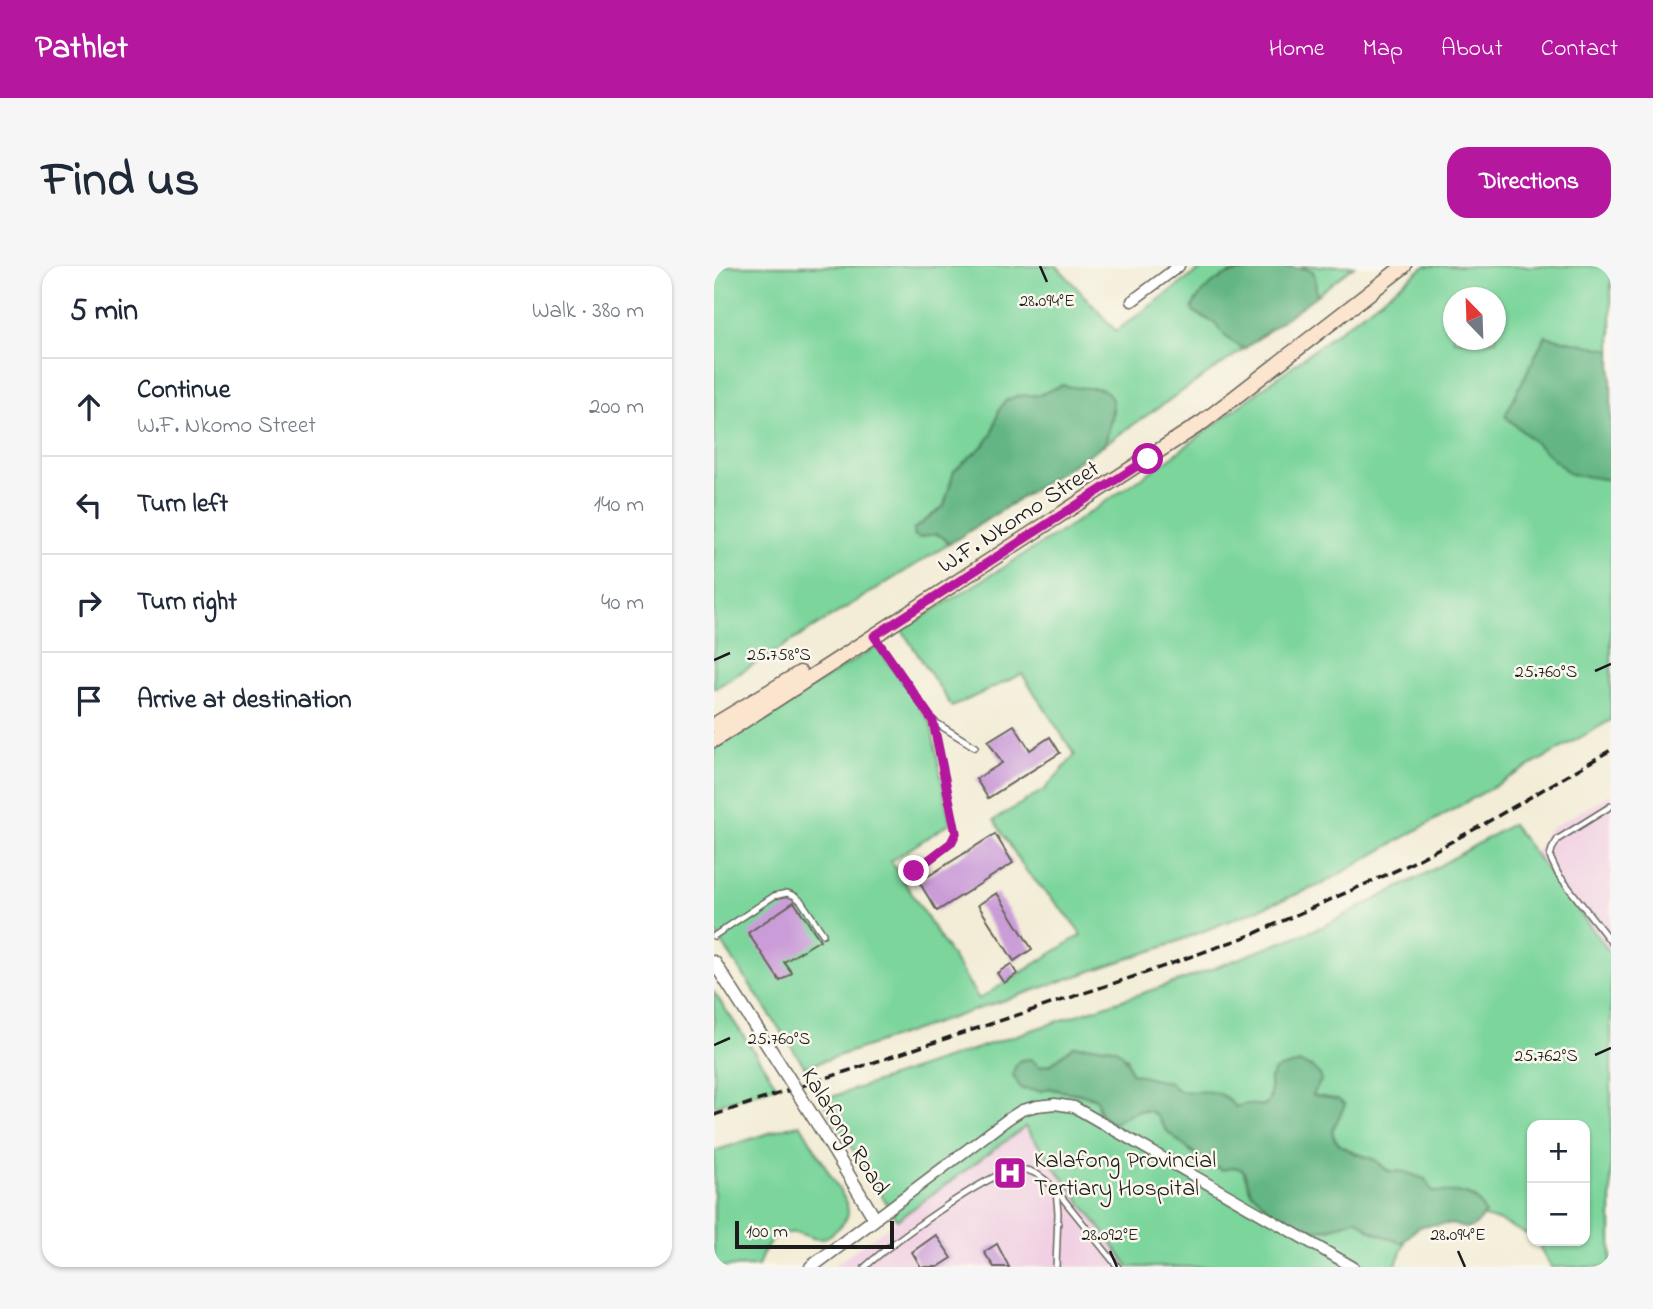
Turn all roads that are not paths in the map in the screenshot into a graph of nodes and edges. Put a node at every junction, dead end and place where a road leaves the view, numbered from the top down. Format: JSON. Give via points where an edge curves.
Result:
{"nodes":[{"id":1,"x":1391,"y":266,"type":"edge"},
{"id":2,"x":1404,"y":266,"type":"edge"},
{"id":3,"x":1172,"y":268,"type":"edge"},
{"id":4,"x":1132,"y":301,"type":"dead end"},
{"id":5,"x":872,"y":633,"type":"junction"},
{"id":6,"x":933,"y":721,"type":"junction"},
{"id":7,"x":714,"y":725,"type":"edge"},
{"id":8,"x":714,"y":740,"type":"edge"},
{"id":9,"x":975,"y":747,"type":"dead end"},
{"id":10,"x":1611,"y":806,"type":"edge"},
{"id":11,"x":914,"y":871,"type":"dead end"},
{"id":12,"x":823,"y":934,"type":"dead end"},
{"id":13,"x":714,"y":936,"type":"edge"},
{"id":14,"x":1611,"y":942,"type":"edge"},
{"id":15,"x":714,"y":962,"type":"edge"},
{"id":16,"x":1056,"y":1190,"type":"junction"},
{"id":17,"x":875,"y":1219,"type":"junction"},
{"id":18,"x":811,"y":1267,"type":"edge"},
{"id":19,"x":865,"y":1267,"type":"edge"},
{"id":20,"x":1056,"y":1267,"type":"edge"},
{"id":21,"x":1118,"y":1267,"type":"edge"},
{"id":22,"x":1353,"y":1267,"type":"edge"}],
"edges":[{"from":1,"to":5,"type":"main road","name":"W.F. Nkomo Street","via":[[1194,420]]},
{"from":2,"to":5,"type":"main road","name":"W.F. Nkomo Street","via":[[1203,422]]},
{"from":3,"to":4,"type":"street"},
{"from":5,"to":6,"type":"lane"},
{"from":5,"to":7,"type":"main road","name":"W.F. Nkomo Street"},
{"from":5,"to":8,"type":"main road","name":"W.F. Nkomo Street"},
{"from":6,"to":9,"type":"lane"},
{"from":6,"to":11,"type":"lane","via":[[956,833],[951,843]]},
{"from":10,"to":14,"type":"lane","via":[[1558,839],[1550,857]]},
{"from":12,"to":13,"type":"lane","via":[[798,898],[787,893],[775,896]]},
{"from":15,"to":17,"type":"street","name":"Kalafong Road","bridge":true},
{"from":16,"to":19,"type":"lane","via":[[1029,1171],[1014,1170],[994,1177]]},
{"from":16,"to":20,"type":"lane"},
{"from":16,"to":21,"type":"lane"},
{"from":17,"to":18,"type":"street","name":"Kalafong Road"},
{"from":17,"to":22,"type":"street","via":[[1008,1119],[1037,1106],[1055,1104],[1074,1107]]}]}
